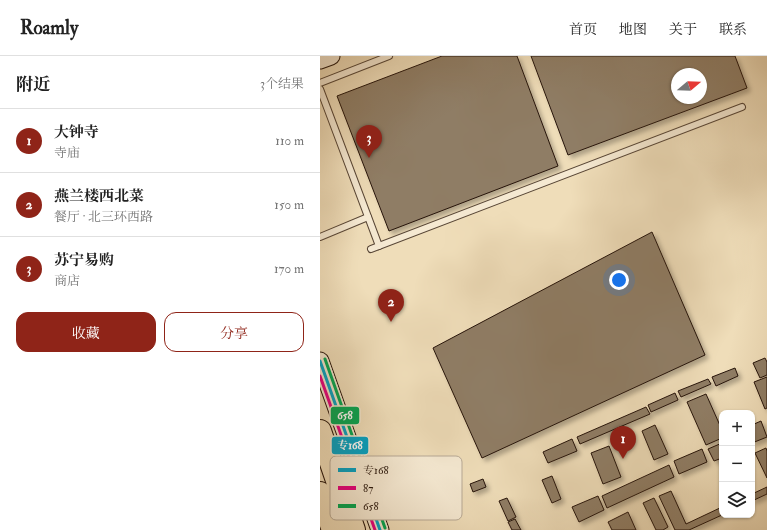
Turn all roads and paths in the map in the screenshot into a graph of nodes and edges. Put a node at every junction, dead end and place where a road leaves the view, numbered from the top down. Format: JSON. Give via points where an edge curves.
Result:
{"nodes":[{"id":1,"x":331,"y":56,"type":"edge"},
{"id":2,"x":389,"y":56,"type":"edge"},
{"id":3,"x":320,"y":60,"type":"edge"},
{"id":4,"x":320,"y":83,"type":"edge"},
{"id":5,"x":320,"y":89,"type":"edge"},
{"id":6,"x":742,"y":107,"type":"dead end"},
{"id":7,"x":368,"y":217,"type":"junction"},
{"id":8,"x":320,"y":236,"type":"edge"},
{"id":9,"x":379,"y":246,"type":"junction"},
{"id":10,"x":371,"y":249,"type":"dead end"},
{"id":11,"x":320,"y":361,"type":"edge"},
{"id":12,"x":320,"y":431,"type":"edge"},
{"id":13,"x":354,"y":456,"type":"edge"},
{"id":14,"x":330,"y":460,"type":"edge"},
{"id":15,"x":320,"y":493,"type":"edge"},
{"id":16,"x":351,"y":520,"type":"edge"},
{"id":17,"x":376,"y":520,"type":"edge"},
{"id":18,"x":333,"y":530,"type":"edge"},
{"id":19,"x":354,"y":530,"type":"edge"},
{"id":20,"x":380,"y":530,"type":"edge"}],
"edges":[{"from":1,"to":3,"type":"street"},
{"from":2,"to":4,"type":"lane"},
{"from":5,"to":7,"type":"lane"},
{"from":6,"to":9,"type":"lane"},
{"from":7,"to":8,"type":"lane"},
{"from":7,"to":9,"type":"lane"},
{"from":9,"to":10,"type":"lane"},
{"from":11,"to":13,"type":"street"},
{"from":12,"to":14,"type":"highway"},
{"from":15,"to":18,"type":"highway"},
{"from":16,"to":19,"type":"highway"},
{"from":17,"to":20,"type":"street"}]}
